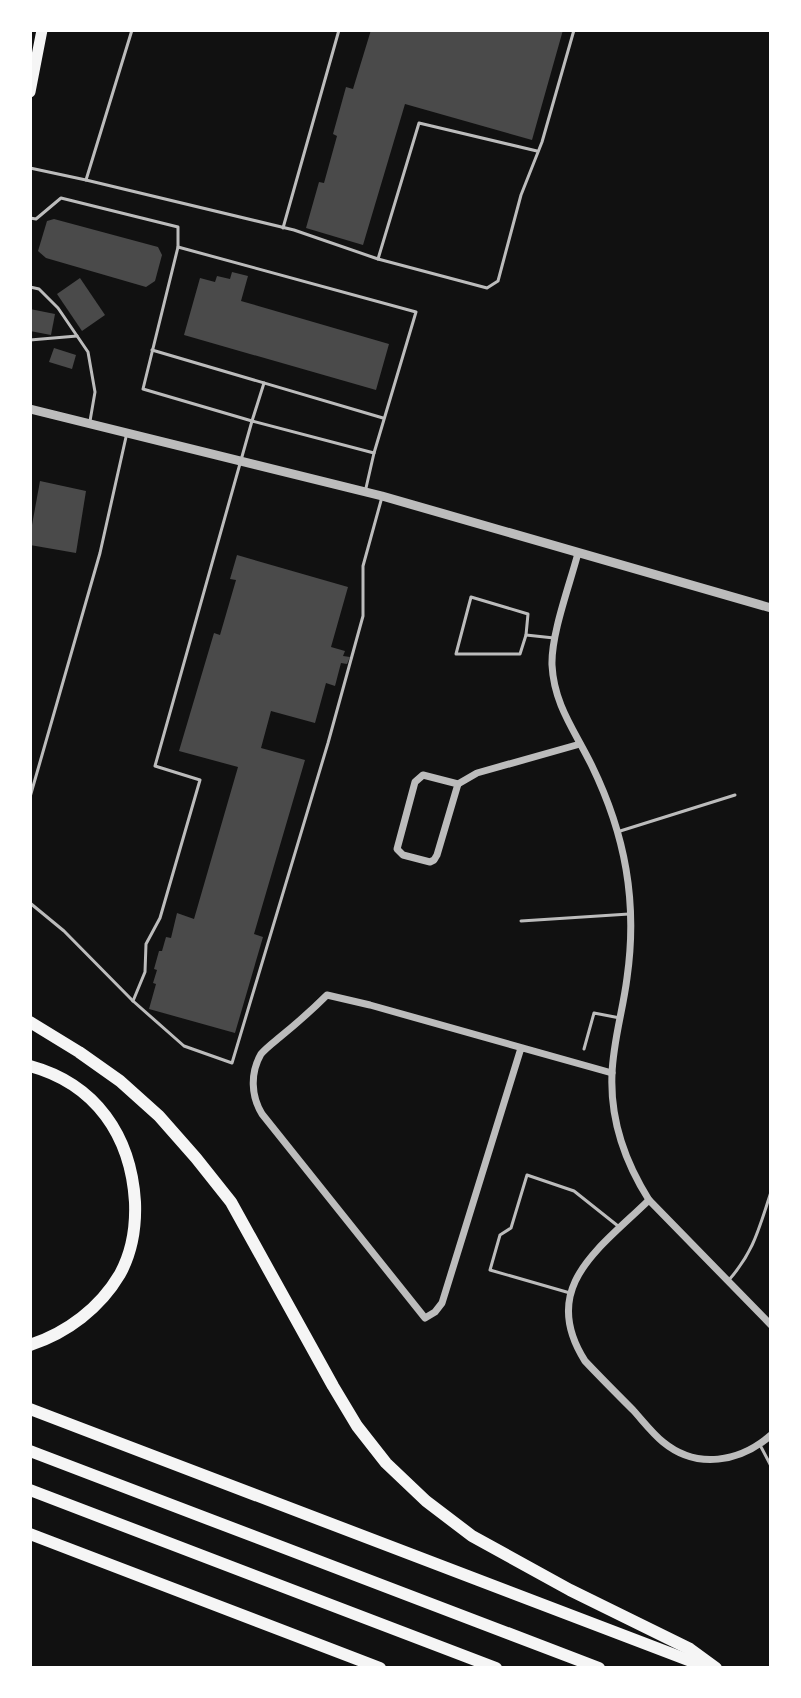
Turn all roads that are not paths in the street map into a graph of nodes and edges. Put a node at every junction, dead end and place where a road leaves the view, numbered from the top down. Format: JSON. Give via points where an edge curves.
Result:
{"nodes":[{"id":1,"x":42,"y":30,"type":"edge"},
{"id":2,"x":132,"y":30,"type":"edge"},
{"id":3,"x":339,"y":30,"type":"edge"},
{"id":4,"x":574,"y":30,"type":"edge"},
{"id":5,"x":30,"y":92,"type":"edge"},
{"id":6,"x":537,"y":151,"type":"junction"},
{"id":7,"x":30,"y":168,"type":"edge"},
{"id":8,"x":86,"y":180,"type":"junction"},
{"id":9,"x":30,"y":218,"type":"edge"},
{"id":10,"x":283,"y":228,"type":"junction"},
{"id":11,"x":178,"y":247,"type":"junction"},
{"id":12,"x":378,"y":259,"type":"junction"},
{"id":13,"x":30,"y":287,"type":"edge"},
{"id":14,"x":77,"y":336,"type":"junction"},
{"id":15,"x":30,"y":340,"type":"edge"},
{"id":16,"x":152,"y":350,"type":"junction"},
{"id":17,"x":264,"y":383,"type":"junction"},
{"id":18,"x":30,"y":409,"type":"edge"},
{"id":19,"x":384,"y":418,"type":"junction"},
{"id":20,"x":252,"y":421,"type":"junction"},
{"id":21,"x":89,"y":424,"type":"junction"},
{"id":22,"x":127,"y":433,"type":"junction"},
{"id":23,"x":374,"y":453,"type":"junction"},
{"id":24,"x":240,"y":460,"type":"junction"},
{"id":25,"x":366,"y":492,"type":"junction"},
{"id":26,"x":382,"y":496,"type":"junction"},
{"id":27,"x":578,"y":553,"type":"junction"},
{"id":28,"x":771,"y":608,"type":"edge"},
{"id":29,"x":526,"y":635,"type":"junction"},
{"id":30,"x":555,"y":638,"type":"junction"},
{"id":31,"x":580,"y":744,"type":"junction"},
{"id":32,"x":458,"y":784,"type":"junction"},
{"id":33,"x":735,"y":795,"type":"dead end"},
{"id":34,"x":30,"y":797,"type":"edge"},
{"id":35,"x":617,"y":832,"type":"junction"},
{"id":36,"x":30,"y":903,"type":"edge"},
{"id":37,"x":630,"y":914,"type":"junction"},
{"id":38,"x":521,"y":921,"type":"dead end"},
{"id":39,"x":133,"y":1001,"type":"junction"},
{"id":40,"x":620,"y":1018,"type":"junction"},
{"id":41,"x":30,"y":1022,"type":"edge"},
{"id":42,"x":521,"y":1048,"type":"junction"},
{"id":43,"x":584,"y":1049,"type":"dead end"},
{"id":44,"x":30,"y":1066,"type":"edge"},
{"id":45,"x":612,"y":1073,"type":"junction"},
{"id":46,"x":771,"y":1192,"type":"edge"},
{"id":47,"x":649,"y":1200,"type":"junction"},
{"id":48,"x":620,"y":1228,"type":"junction"},
{"id":49,"x":727,"y":1281,"type":"junction"},
{"id":50,"x":570,"y":1293,"type":"junction"},
{"id":51,"x":771,"y":1325,"type":"edge"},
{"id":52,"x":30,"y":1345,"type":"edge"},
{"id":53,"x":30,"y":1409,"type":"edge"},
{"id":54,"x":771,"y":1435,"type":"edge"},
{"id":55,"x":760,"y":1445,"type":"junction"},
{"id":56,"x":30,"y":1451,"type":"edge"},
{"id":57,"x":771,"y":1466,"type":"edge"},
{"id":58,"x":30,"y":1490,"type":"edge"},
{"id":59,"x":30,"y":1534,"type":"edge"},
{"id":60,"x":380,"y":1668,"type":"edge"},
{"id":61,"x":496,"y":1668,"type":"edge"},
{"id":62,"x":599,"y":1668,"type":"edge"},
{"id":63,"x":709,"y":1668,"type":"edge"},
{"id":64,"x":716,"y":1668,"type":"edge"}],
"edges":[{"from":1,"to":5,"type":"main road"},
{"from":2,"to":8,"type":"lane"},
{"from":3,"to":10,"type":"lane"},
{"from":4,"to":6,"type":"lane"},
{"from":6,"to":12,"type":"lane","via":[[498,281],[487,288]]},
{"from":6,"to":12,"type":"lane","via":[[419,123]]},
{"from":7,"to":8,"type":"lane"},
{"from":8,"to":10,"type":"lane"},
{"from":9,"to":11,"type":"lane","via":[[36,219],[61,198],[178,227]]},
{"from":10,"to":12,"type":"lane"},
{"from":11,"to":16,"type":"lane"},
{"from":11,"to":19,"type":"lane","via":[[416,312]]},
{"from":13,"to":14,"type":"lane","via":[[58,308]]},
{"from":14,"to":15,"type":"lane"},
{"from":14,"to":21,"type":"lane","via":[[88,352],[95,392]]},
{"from":16,"to":17,"type":"lane"},
{"from":16,"to":20,"type":"lane","via":[[143,389]]},
{"from":17,"to":19,"type":"lane"},
{"from":17,"to":20,"type":"lane"},
{"from":18,"to":21,"type":"street"},
{"from":19,"to":23,"type":"lane"},
{"from":20,"to":23,"type":"lane"},
{"from":20,"to":24,"type":"lane"},
{"from":21,"to":22,"type":"street"},
{"from":22,"to":24,"type":"street"},
{"from":22,"to":34,"type":"lane","via":[[100,553]]},
{"from":23,"to":25,"type":"lane"},
{"from":24,"to":25,"type":"street"},
{"from":24,"to":39,"type":"lane","via":[[155,766],[200,780],[160,918],[146,944],[145,972]]},
{"from":25,"to":26,"type":"street"},
{"from":26,"to":27,"type":"street"},
{"from":26,"to":39,"type":"lane","via":[[363,566],[363,616],[232,1063],[184,1046]]},
{"from":27,"to":28,"type":"street"},
{"from":27,"to":30,"type":"street"},
{"from":29,"to":29,"type":"lane","via":[[520,654],[456,654],[471,597],[528,614]]},
{"from":29,"to":30,"type":"lane"},
{"from":30,"to":31,"type":"street","via":[[552,664],[558,700]]},
{"from":31,"to":32,"type":"street","via":[[477,773]]},
{"from":31,"to":35,"type":"street"},
{"from":32,"to":32,"type":"street","via":[[434,860],[399,853],[397,843],[418,777]]},
{"from":33,"to":35,"type":"lane"},
{"from":35,"to":37,"type":"street"},
{"from":36,"to":39,"type":"lane"},
{"from":37,"to":38,"type":"lane"},
{"from":37,"to":40,"type":"street"},
{"from":40,"to":43,"type":"lane","via":[[594,1013]]},
{"from":40,"to":45,"type":"street"},
{"from":41,"to":64,"type":"highway","via":[[120,1081],[196,1158],[231,1202],[333,1386],[386,1463],[472,1536],[690,1649]]},
{"from":42,"to":42,"type":"street","via":[[442,1303],[425,1318],[262,1114],[253,1094],[262,1052],[327,995]]},
{"from":42,"to":45,"type":"street"},
{"from":44,"to":52,"type":"highway","via":[[61,1077],[103,1113],[129,1160],[136,1217],[128,1256],[104,1296],[85,1316]]},
{"from":45,"to":47,"type":"street","via":[[624,1153]]},
{"from":46,"to":49,"type":"lane","via":[[754,1244]]},
{"from":47,"to":48,"type":"street"},
{"from":47,"to":49,"type":"street"},
{"from":48,"to":50,"type":"street","via":[[587,1261]]},
{"from":48,"to":50,"type":"lane","via":[[574,1191],[527,1175],[511,1228],[500,1235],[490,1270]]},
{"from":49,"to":51,"type":"street"},
{"from":50,"to":55,"type":"street","via":[[569,1329],[585,1361],[663,1442],[698,1458],[717,1460]]},
{"from":53,"to":63,"type":"highway"},
{"from":54,"to":55,"type":"street"},
{"from":55,"to":57,"type":"lane"},
{"from":56,"to":62,"type":"highway"},
{"from":58,"to":61,"type":"highway"},
{"from":59,"to":60,"type":"highway"}]}
